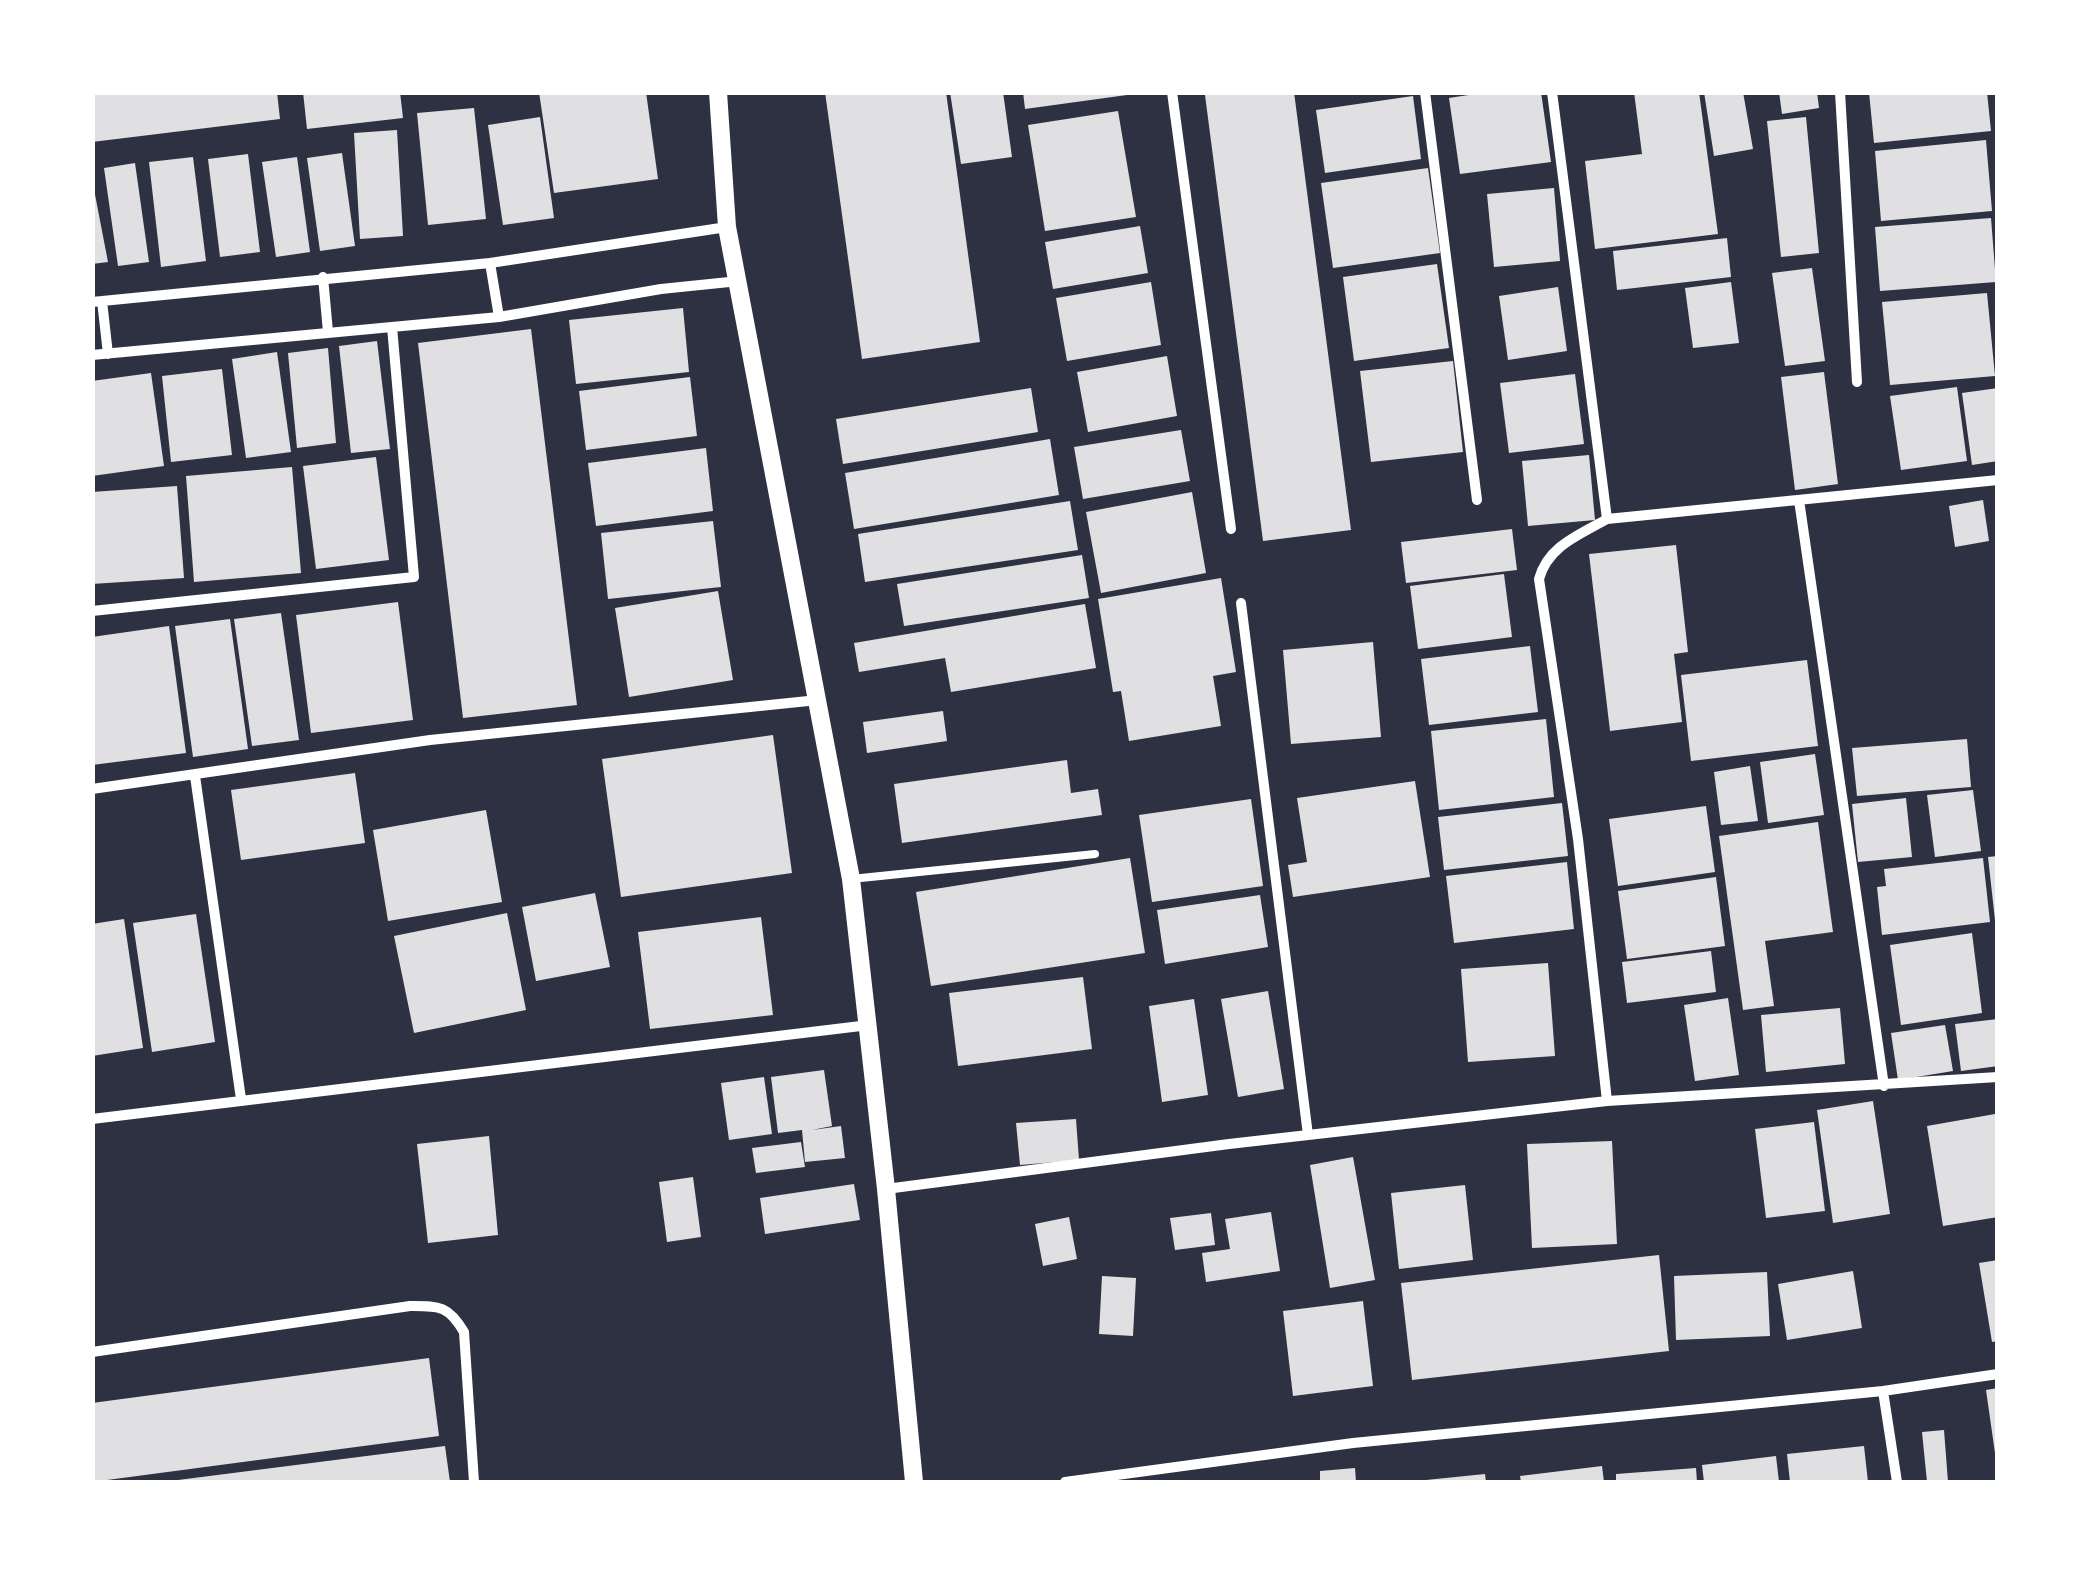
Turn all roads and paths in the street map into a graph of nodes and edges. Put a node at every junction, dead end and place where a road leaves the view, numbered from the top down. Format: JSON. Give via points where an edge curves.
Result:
{"nodes":[{"id":1,"x":718,"y":92,"type":"edge"},
{"id":2,"x":1172,"y":92,"type":"edge"},
{"id":3,"x":1426,"y":92,"type":"edge"},
{"id":4,"x":1552,"y":92,"type":"edge"},
{"id":5,"x":1840,"y":92,"type":"edge"},
{"id":6,"x":728,"y":227,"type":"junction"},
{"id":7,"x":490,"y":263,"type":"junction"},
{"id":8,"x":322,"y":277,"type":"junction"},
{"id":9,"x":739,"y":281,"type":"junction"},
{"id":10,"x":97,"y":301,"type":"edge"},
{"id":11,"x":499,"y":317,"type":"junction"},
{"id":12,"x":392,"y":327,"type":"junction"},
{"id":13,"x":328,"y":332,"type":"junction"},
{"id":14,"x":108,"y":354,"type":"junction"},
{"id":15,"x":92,"y":355,"type":"edge"},
{"id":16,"x":1857,"y":382,"type":"dead end"},
{"id":17,"x":1998,"y":480,"type":"edge"},
{"id":18,"x":1477,"y":500,"type":"dead end"},
{"id":19,"x":1799,"y":500,"type":"junction"},
{"id":20,"x":1607,"y":519,"type":"junction"},
{"id":21,"x":1231,"y":529,"type":"dead end"},
{"id":22,"x":1241,"y":603,"type":"dead end"},
{"id":23,"x":92,"y":611,"type":"edge"},
{"id":24,"x":818,"y":700,"type":"junction"},
{"id":25,"x":195,"y":776,"type":"junction"},
{"id":26,"x":92,"y":790,"type":"edge"},
{"id":27,"x":1095,"y":854,"type":"dead end"},
{"id":28,"x":851,"y":879,"type":"junction"},
{"id":29,"x":869,"y":1025,"type":"junction"},
{"id":30,"x":1998,"y":1077,"type":"edge"},
{"id":31,"x":1884,"y":1086,"type":"junction"},
{"id":32,"x":240,"y":1099,"type":"junction"},
{"id":33,"x":1607,"y":1101,"type":"junction"},
{"id":34,"x":92,"y":1118,"type":"edge"},
{"id":35,"x":1308,"y":1135,"type":"junction"},
{"id":36,"x":886,"y":1190,"type":"junction"},
{"id":37,"x":92,"y":1352,"type":"edge"},
{"id":38,"x":1998,"y":1374,"type":"edge"},
{"id":39,"x":1883,"y":1392,"type":"junction"},
{"id":40,"x":474,"y":1482,"type":"edge"},
{"id":41,"x":914,"y":1482,"type":"edge"},
{"id":42,"x":1065,"y":1482,"type":"edge"},
{"id":43,"x":1896,"y":1482,"type":"edge"}],
"edges":[{"from":1,"to":6,"type":"street"},
{"from":2,"to":21,"type":"street"},
{"from":3,"to":18,"type":"street"},
{"from":4,"to":20,"type":"street"},
{"from":5,"to":16,"type":"street"},
{"from":6,"to":7,"type":"street"},
{"from":6,"to":9,"type":"street"},
{"from":7,"to":8,"type":"street"},
{"from":7,"to":11,"type":"street"},
{"from":8,"to":10,"type":"street"},
{"from":8,"to":13,"type":"street"},
{"from":9,"to":11,"type":"street"},
{"from":9,"to":24,"type":"street"},
{"from":10,"to":14,"type":"street"},
{"from":11,"to":12,"type":"street"},
{"from":12,"to":13,"type":"street"},
{"from":12,"to":23,"type":"street","via":[[414,576]]},
{"from":13,"to":14,"type":"street"},
{"from":14,"to":15,"type":"street"},
{"from":17,"to":19,"type":"street"},
{"from":19,"to":20,"type":"street"},
{"from":19,"to":31,"type":"street"},
{"from":20,"to":33,"type":"street","via":[[1554,550],[1539,579],[1578,839]]},
{"from":22,"to":35,"type":"street"},
{"from":24,"to":25,"type":"street","via":[[430,740]]},
{"from":24,"to":28,"type":"street"},
{"from":25,"to":26,"type":"street"},
{"from":25,"to":32,"type":"street"},
{"from":27,"to":28,"type":"lane"},
{"from":28,"to":29,"type":"street"},
{"from":29,"to":32,"type":"street"},
{"from":29,"to":36,"type":"street"},
{"from":30,"to":31,"type":"street"},
{"from":31,"to":33,"type":"street"},
{"from":32,"to":34,"type":"street"},
{"from":33,"to":35,"type":"street"},
{"from":35,"to":36,"type":"street"},
{"from":36,"to":41,"type":"street"},
{"from":37,"to":40,"type":"street","via":[[437,1306],[454,1314],[464,1332]]},
{"from":38,"to":39,"type":"street"},
{"from":39,"to":42,"type":"street","via":[[1353,1443]]},
{"from":39,"to":43,"type":"street"}]}
